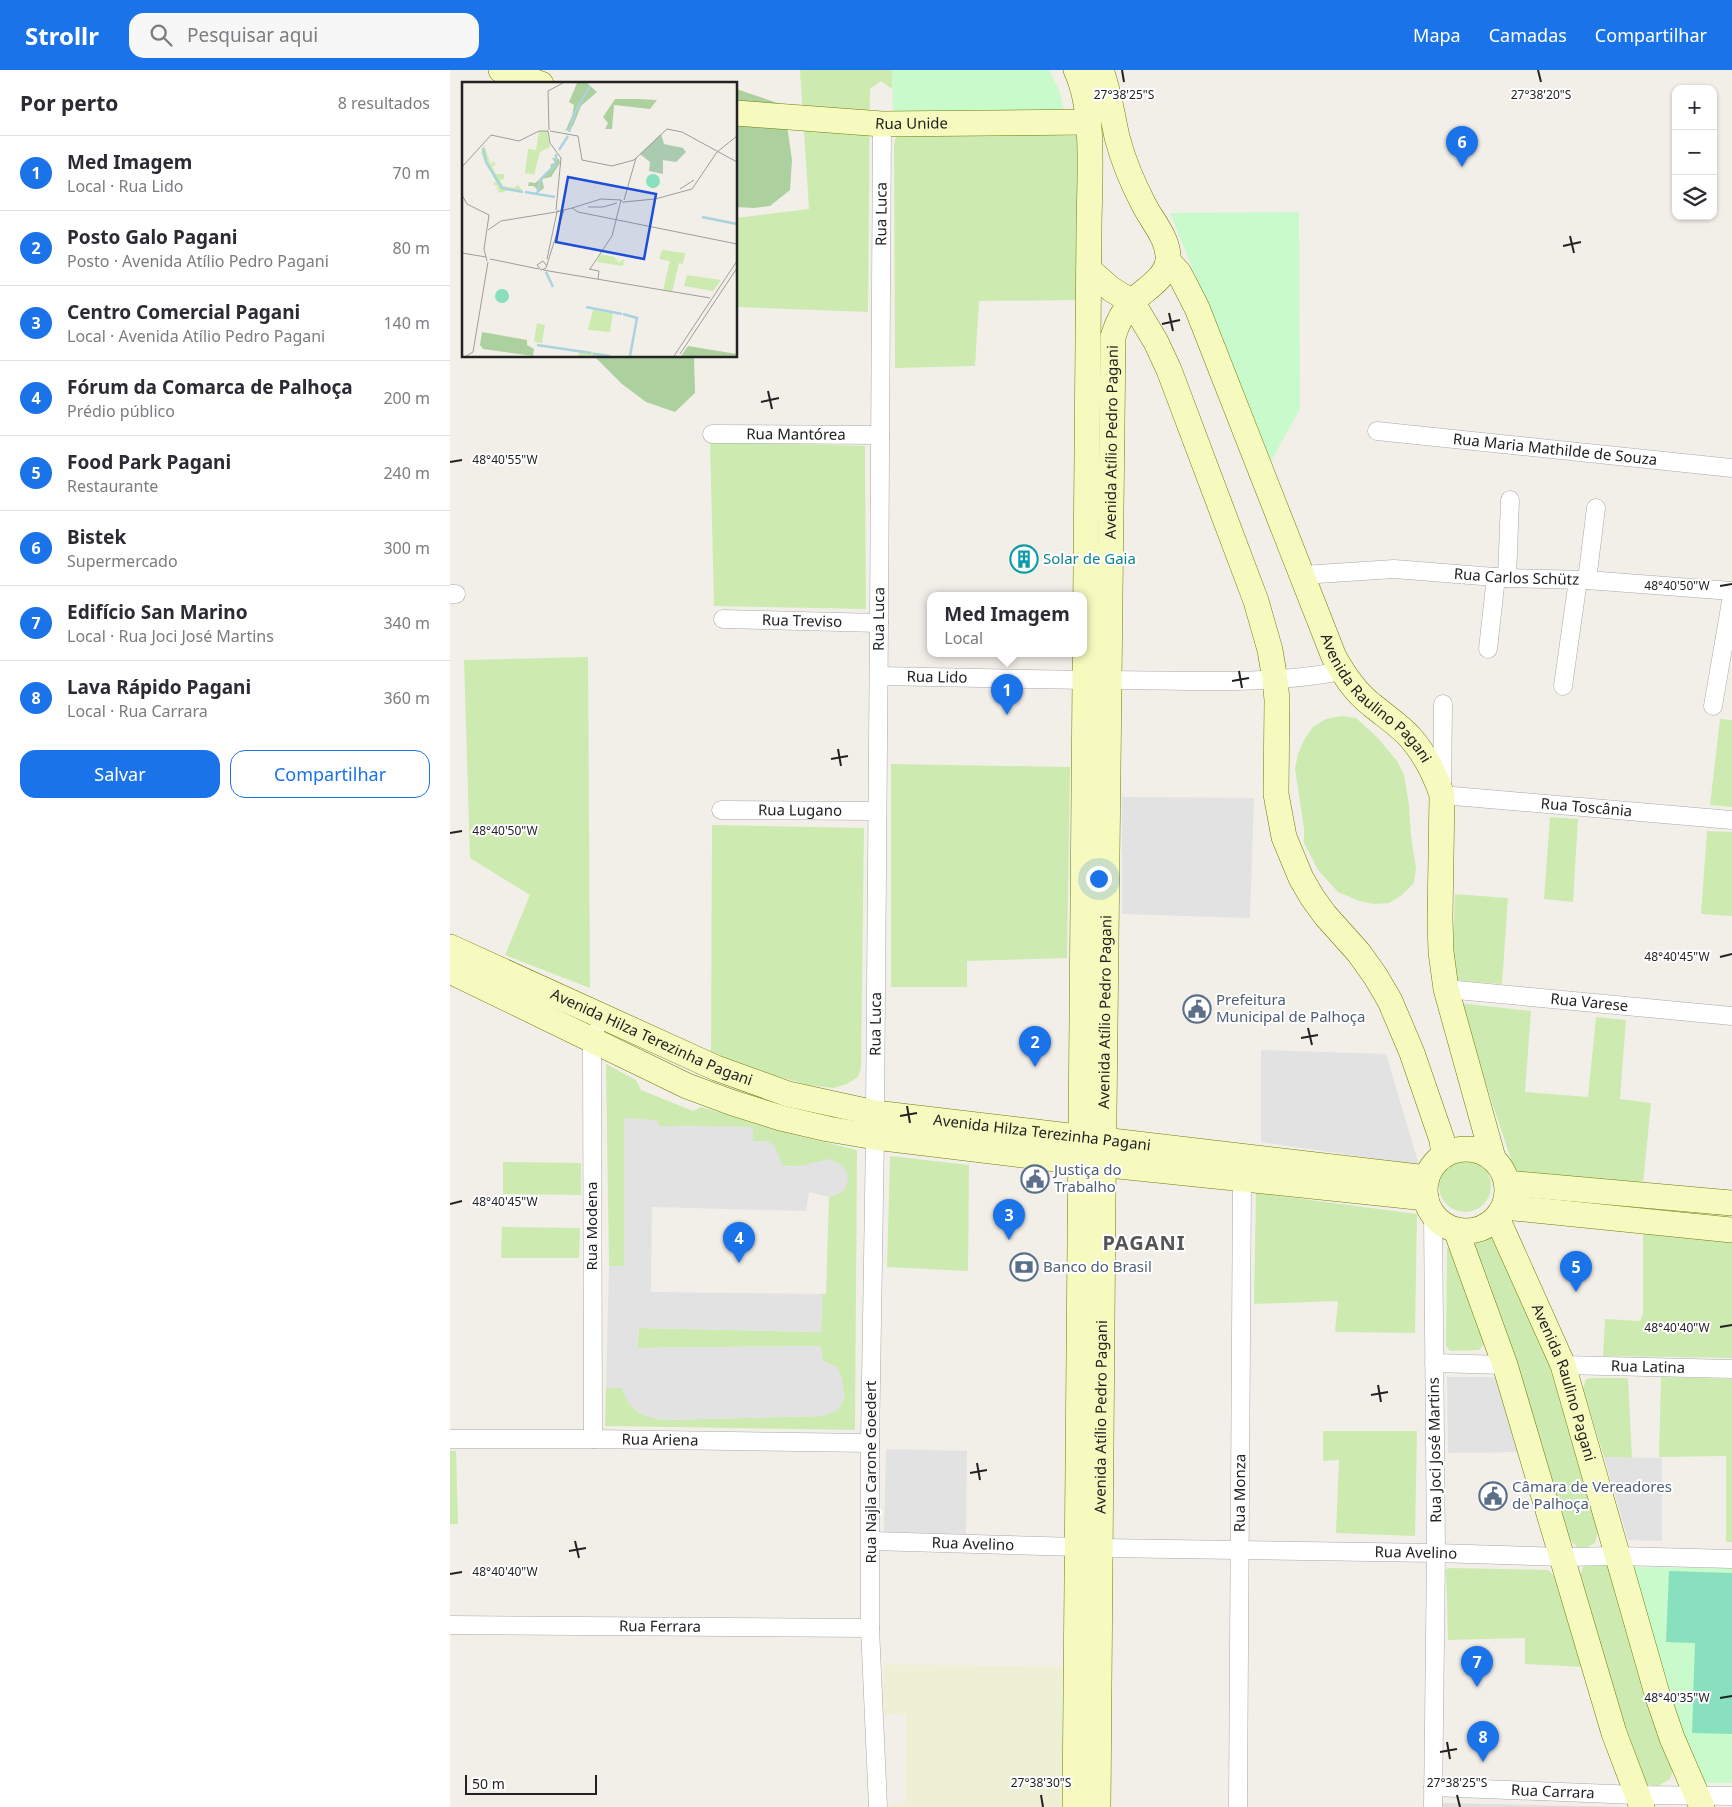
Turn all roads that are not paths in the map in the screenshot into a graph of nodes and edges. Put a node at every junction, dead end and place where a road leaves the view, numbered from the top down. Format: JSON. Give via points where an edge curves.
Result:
{"nodes":[{"id":1,"x":1076,"y":70,"type":"edge"},
{"id":2,"x":1101,"y":70,"type":"edge"},
{"id":3,"x":738,"y":113,"type":"edge"},
{"id":4,"x":1088,"y":122,"type":"junction"},
{"id":5,"x":882,"y":124,"type":"junction"},
{"id":6,"x":1168,"y":261,"type":"junction"},
{"id":7,"x":1089,"y":270,"type":"junction"},
{"id":8,"x":1132,"y":302,"type":"junction"},
{"id":9,"x":1377,"y":430,"type":"dead end"},
{"id":10,"x":712,"y":434,"type":"dead end"},
{"id":11,"x":880,"y":434,"type":"junction"},
{"id":12,"x":1732,"y":468,"type":"edge"},
{"id":13,"x":1510,"y":500,"type":"dead end"},
{"id":14,"x":1596,"y":508,"type":"dead end"},
{"id":15,"x":1302,"y":575,"type":"junction"},
{"id":16,"x":1502,"y":577,"type":"junction"},
{"id":17,"x":1582,"y":580,"type":"junction"},
{"id":18,"x":1732,"y":590,"type":"edge"},
{"id":19,"x":1732,"y":596,"type":"edge"},
{"id":20,"x":723,"y":618,"type":"dead end"},
{"id":21,"x":879,"y":623,"type":"junction"},
{"id":22,"x":1488,"y":649,"type":"dead end"},
{"id":23,"x":1342,"y":671,"type":"junction"},
{"id":24,"x":879,"y":676,"type":"junction"},
{"id":25,"x":1097,"y":680,"type":"junction"},
{"id":26,"x":1275,"y":680,"type":"junction"},
{"id":27,"x":1564,"y":686,"type":"dead end"},
{"id":28,"x":1443,"y":704,"type":"dead end"},
{"id":29,"x":1713,"y":706,"type":"dead end"},
{"id":30,"x":1442,"y":795,"type":"junction"},
{"id":31,"x":722,"y":810,"type":"dead end"},
{"id":32,"x":877,"y":811,"type":"junction"},
{"id":33,"x":1732,"y":820,"type":"edge"},
{"id":34,"x":450,"y":947,"type":"edge"},
{"id":35,"x":450,"y":971,"type":"edge"},
{"id":36,"x":1446,"y":989,"type":"junction"},
{"id":37,"x":602,"y":1015,"type":"junction"},
{"id":38,"x":1732,"y":1016,"type":"edge"},
{"id":39,"x":642,"y":1034,"type":"junction"},
{"id":40,"x":592,"y":1041,"type":"junction"},
{"id":41,"x":633,"y":1060,"type":"junction"},
{"id":42,"x":875,"y":1125,"type":"junction"},
{"id":43,"x":1092,"y":1139,"type":"junction"},
{"id":44,"x":1444,"y":1155,"type":"junction"},
{"id":45,"x":1492,"y":1158,"type":"junction"},
{"id":46,"x":1091,"y":1163,"type":"junction"},
{"id":47,"x":1242,"y":1179,"type":"junction"},
{"id":48,"x":1507,"y":1183,"type":"junction"},
{"id":49,"x":1428,"y":1197,"type":"junction"},
{"id":50,"x":1732,"y":1203,"type":"edge"},
{"id":51,"x":1501,"y":1213,"type":"junction"},
{"id":52,"x":1456,"y":1230,"type":"junction"},
{"id":53,"x":1732,"y":1230,"type":"edge"},
{"id":54,"x":1434,"y":1363,"type":"junction"},
{"id":55,"x":1505,"y":1365,"type":"junction"},
{"id":56,"x":1563,"y":1365,"type":"junction"},
{"id":57,"x":1732,"y":1369,"type":"edge"},
{"id":58,"x":450,"y":1439,"type":"edge"},
{"id":59,"x":593,"y":1439,"type":"junction"},
{"id":60,"x":870,"y":1443,"type":"junction"},
{"id":61,"x":871,"y":1541,"type":"junction"},
{"id":62,"x":1089,"y":1548,"type":"junction"},
{"id":63,"x":1240,"y":1550,"type":"junction"},
{"id":64,"x":1436,"y":1553,"type":"junction"},
{"id":65,"x":1618,"y":1556,"type":"junction"},
{"id":66,"x":1562,"y":1557,"type":"junction"},
{"id":67,"x":1732,"y":1559,"type":"edge"},
{"id":68,"x":450,"y":1625,"type":"edge"},
{"id":69,"x":870,"y":1628,"type":"junction"},
{"id":70,"x":1433,"y":1787,"type":"junction"},
{"id":71,"x":1732,"y":1796,"type":"edge"},
{"id":72,"x":1640,"y":1801,"type":"edge"},
{"id":73,"x":1699,"y":1802,"type":"edge"},
{"id":74,"x":878,"y":1807,"type":"edge"},
{"id":75,"x":1075,"y":1807,"type":"edge"},
{"id":76,"x":1098,"y":1807,"type":"edge"},
{"id":77,"x":1238,"y":1807,"type":"edge"},
{"id":78,"x":1432,"y":1807,"type":"edge"}],
"edges":[{"from":1,"to":4,"type":"main road","name":"Avenida Atílio Pedro Pagani","via":[[1085,96]]},
{"from":2,"to":6,"type":"main road","via":[[1120,149],[1144,206],[1161,235]]},
{"from":3,"to":5,"type":"main road","name":"Rua Unide"},
{"from":4,"to":5,"type":"main road","name":"Rua Unide"},
{"from":4,"to":7,"type":"main road","name":"Avenida Atílio Pedro Pagani"},
{"from":5,"to":11,"type":"street","name":"Rua Luca"},
{"from":6,"to":8,"type":"main road","name":"Avenida Atílio Pedro Pagani","via":[[1162,274]]},
{"from":6,"to":15,"type":"main road","name":"Avenida Raulino Pagani","via":[[1197,308]]},
{"from":7,"to":8,"type":"main road"},
{"from":7,"to":25,"type":"main road","name":"Avenida Atílio Pedro Pagani"},
{"from":8,"to":25,"type":"main road","name":"Avenida Atílio Pedro Pagani","via":[[1118,320],[1113,337]]},
{"from":8,"to":26,"type":"main road","via":[[1169,370],[1256,602]]},
{"from":9,"to":12,"type":"street","name":"Rua Maria Mathilde de Souza"},
{"from":10,"to":11,"type":"street","name":"Rua Mantórea"},
{"from":11,"to":21,"type":"street","name":"Rua Luca"},
{"from":13,"to":16,"type":"street"},
{"from":14,"to":17,"type":"street"},
{"from":15,"to":16,"type":"street","name":"Rua Carlos Schütz","via":[[1394,569]]},
{"from":15,"to":23,"type":"main road","name":"Avenida Raulino Pagani"},
{"from":16,"to":17,"type":"street","name":"Rua Carlos Schütz"},
{"from":16,"to":22,"type":"street"},
{"from":17,"to":18,"type":"street","name":"Rua Carlos Schütz"},
{"from":17,"to":27,"type":"street"},
{"from":19,"to":29,"type":"street"},
{"from":20,"to":21,"type":"street","name":"Rua Treviso"},
{"from":21,"to":24,"type":"street","name":"Rua Luca"},
{"from":23,"to":26,"type":"street"},
{"from":23,"to":30,"type":"main road","name":"Avenida Raulino Pagani","via":[[1362,697],[1411,738],[1431,767]]},
{"from":24,"to":25,"type":"street","name":"Rua Lido"},
{"from":24,"to":32,"type":"street","name":"Rua Luca"},
{"from":25,"to":26,"type":"street"},
{"from":25,"to":43,"type":"main road","name":"Avenida Atílio Pedro Pagani"},
{"from":26,"to":44,"type":"main road","via":[[1278,725],[1276,794],[1292,858],[1312,897],[1359,953],[1390,1001],[1412,1052],[1442,1140]]},
{"from":28,"to":30,"type":"street"},
{"from":30,"to":33,"type":"street","name":"Rua Toscânia"},
{"from":30,"to":36,"type":"main road","name":"Avenida Raulino Pagani","via":[[1440,919]]},
{"from":31,"to":32,"type":"street","name":"Rua Lugano"},
{"from":32,"to":42,"type":"street","name":"Rua Luca"},
{"from":34,"to":37,"type":"main road","name":"Avenida Hilza Terezinha Pagani"},
{"from":35,"to":40,"type":"main road","name":"Avenida Hilza Terezinha Pagani"},
{"from":36,"to":38,"type":"street","name":"Rua Varese"},
{"from":36,"to":45,"type":"main road","name":"Avenida Raulino Pagani"},
{"from":37,"to":39,"type":"main road","name":"Avenida Hilza Terezinha Pagani"},
{"from":37,"to":40,"type":"street","name":"Rua Modena"},
{"from":39,"to":41,"type":"main road"},
{"from":39,"to":42,"type":"main road","name":"Avenida Hilza Terezinha Pagani","via":[[716,1068]]},
{"from":40,"to":41,"type":"main road","name":"Avenida Hilza Terezinha Pagani"},
{"from":40,"to":59,"type":"street","name":"Rua Modena"},
{"from":41,"to":42,"type":"main road","name":"Avenida Hilza Terezinha Pagani","via":[[687,1086],[781,1118],[828,1129]]},
{"from":42,"to":43,"type":"main road","name":"Avenida Hilza Terezinha Pagani"},
{"from":42,"to":46,"type":"main road","name":"Avenida Hilza Terezinha Pagani"},
{"from":42,"to":60,"type":"street","name":"Rua Najla Carone Goedert"},
{"from":43,"to":46,"type":"main road","name":"Avenida Atílio Pedro Pagani"},
{"from":43,"to":49,"type":"main road","name":"Avenida Hilza Terezinha Pagani"},
{"from":44,"to":45,"type":"main road","via":[[1464,1149],[1484,1152]]},
{"from":44,"to":49,"type":"main road","via":[[1436,1162]]},
{"from":45,"to":48,"type":"main road","via":[[1500,1166]]},
{"from":46,"to":47,"type":"main road","name":"Avenida Hilza Terezinha Pagani"},
{"from":46,"to":62,"type":"main road","name":"Avenida Atílio Pedro Pagani"},
{"from":47,"to":49,"type":"main road","name":"Avenida Hilza Terezinha Pagani"},
{"from":47,"to":63,"type":"street","name":"Rua Monza"},
{"from":48,"to":50,"type":"main road"},
{"from":48,"to":51,"type":"main road"},
{"from":49,"to":52,"type":"main road","via":[[1439,1221]]},
{"from":49,"to":54,"type":"street","name":"Rua Joci José Martins"},
{"from":51,"to":52,"type":"main road","via":[[1476,1230]]},
{"from":51,"to":53,"type":"main road"},
{"from":51,"to":56,"type":"main road","name":"Avenida Raulino Pagani"},
{"from":52,"to":55,"type":"main road"},
{"from":54,"to":55,"type":"street"},
{"from":54,"to":64,"type":"street","name":"Rua Joci José Martins"},
{"from":55,"to":66,"type":"main road"},
{"from":56,"to":57,"type":"street","name":"Rua Latina"},
{"from":56,"to":65,"type":"main road","name":"Avenida Raulino Pagani"},
{"from":58,"to":59,"type":"street","name":"Rua Ariena"},
{"from":59,"to":60,"type":"street","name":"Rua Ariena"},
{"from":60,"to":61,"type":"street","name":"Rua Najla Carone Goedert"},
{"from":61,"to":62,"type":"street","name":"Rua Avelino"},
{"from":61,"to":69,"type":"street","name":"Rua Najla Carone Goedert"},
{"from":62,"to":63,"type":"street","name":"Rua Avelino"},
{"from":62,"to":75,"type":"main road","name":"Avenida Atílio Pedro Pagani"},
{"from":62,"to":76,"type":"main road","name":"Avenida Atílio Pedro Pagani"},
{"from":63,"to":64,"type":"street","name":"Rua Avelino"},
{"from":63,"to":77,"type":"street","name":"Rua Monza"},
{"from":64,"to":66,"type":"street","name":"Rua Avelino"},
{"from":64,"to":70,"type":"street","name":"Rua Joci José Martins"},
{"from":65,"to":66,"type":"street","name":"Rua Avelino"},
{"from":65,"to":67,"type":"street","name":"Rua Avelino"},
{"from":65,"to":73,"type":"main road","name":"Avenida Raulino Pagani","via":[[1658,1697]]},
{"from":66,"to":72,"type":"main road","via":[[1614,1733]]},
{"from":68,"to":69,"type":"street","name":"Rua Ferrara"},
{"from":69,"to":74,"type":"street","name":"Rua Najla Carone Goedert"},
{"from":70,"to":72,"type":"street","name":"Rua Carrara"},
{"from":70,"to":78,"type":"street","name":"Rua Joci José Martins"},
{"from":71,"to":73,"type":"street","name":"Rua Carrara"},
{"from":72,"to":73,"type":"street","name":"Rua Carrara"}]}
